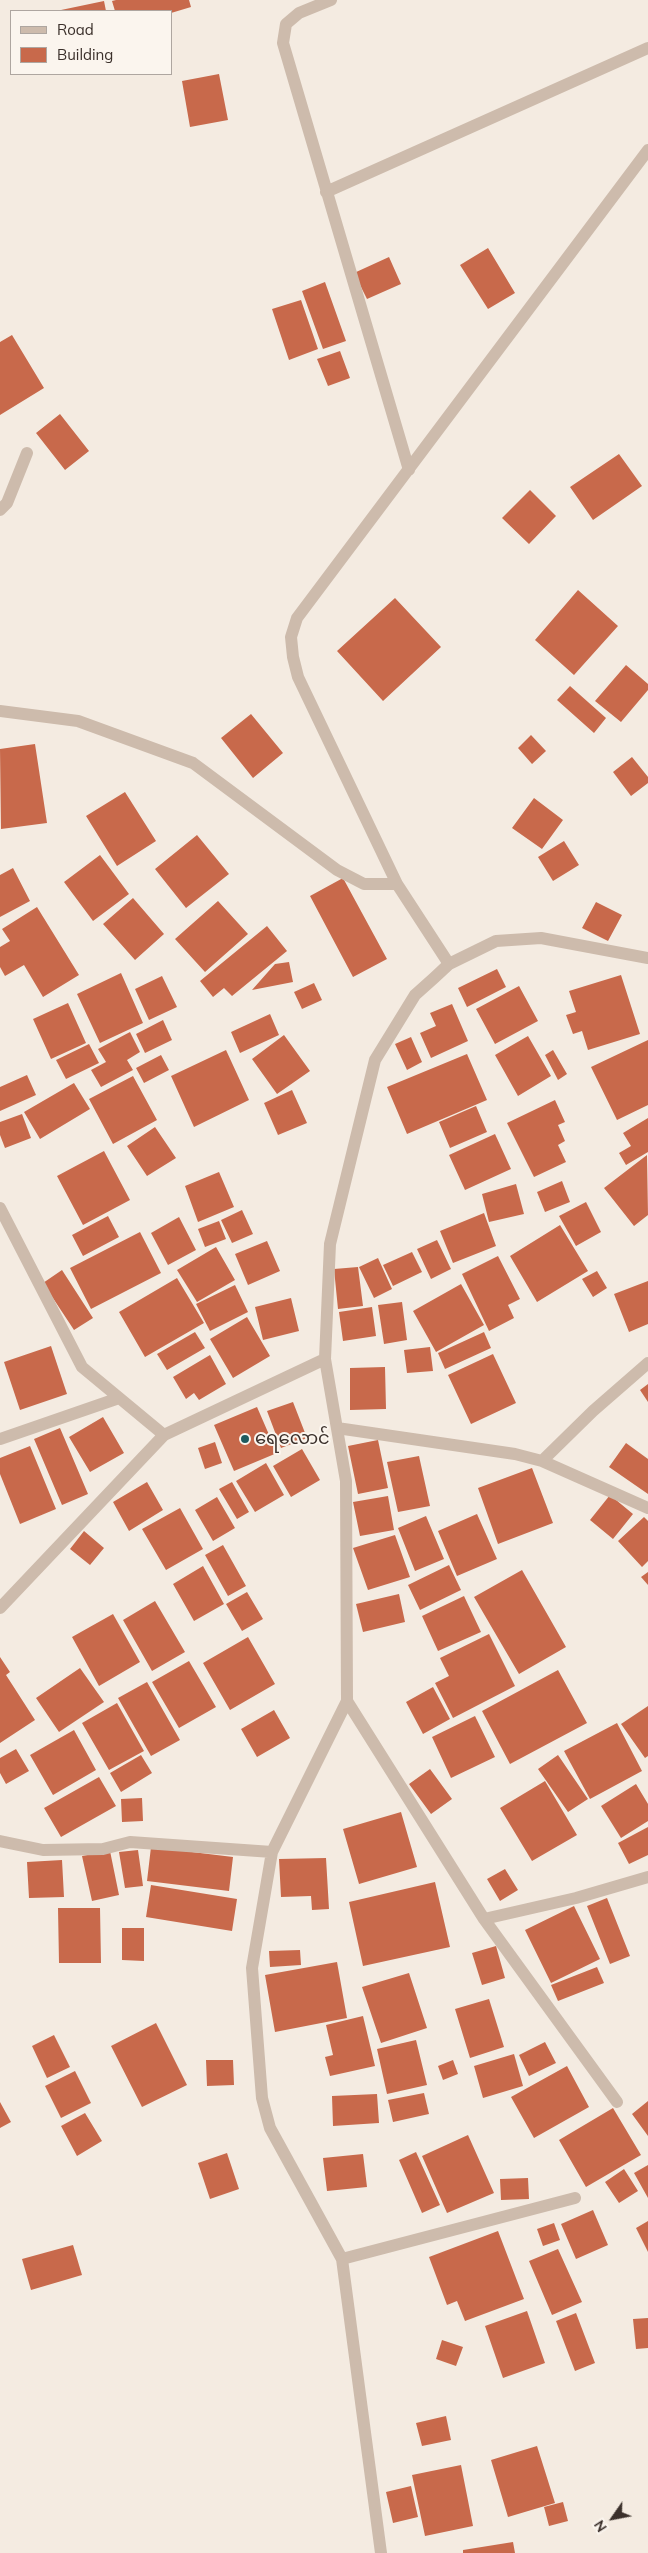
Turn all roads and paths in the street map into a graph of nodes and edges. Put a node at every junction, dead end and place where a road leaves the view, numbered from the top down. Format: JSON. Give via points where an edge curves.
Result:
{"nodes":[{"id":1,"x":331,"y":0,"type":"edge"},
{"id":2,"x":648,"y":48,"type":"edge"},
{"id":3,"x":648,"y":150,"type":"edge"},
{"id":4,"x":326,"y":192,"type":"junction"},
{"id":5,"x":27,"y":453,"type":"dead end"},
{"id":6,"x":408,"y":470,"type":"junction"},
{"id":7,"x":0,"y":510,"type":"edge"},
{"id":8,"x":0,"y":711,"type":"edge"},
{"id":9,"x":397,"y":884,"type":"junction"},
{"id":10,"x":648,"y":958,"type":"edge"},
{"id":11,"x":449,"y":964,"type":"junction"},
{"id":12,"x":1,"y":1213,"type":"edge"},
{"id":13,"x":325,"y":1359,"type":"junction"},
{"id":14,"x":648,"y":1363,"type":"edge"},
{"id":15,"x":119,"y":1398,"type":"junction"},
{"id":16,"x":337,"y":1428,"type":"junction"},
{"id":17,"x":164,"y":1435,"type":"junction"},
{"id":18,"x":0,"y":1439,"type":"edge"},
{"id":19,"x":542,"y":1462,"type":"junction"},
{"id":20,"x":648,"y":1508,"type":"edge"},
{"id":21,"x":0,"y":1608,"type":"edge"},
{"id":22,"x":347,"y":1701,"type":"junction"},
{"id":23,"x":0,"y":1841,"type":"edge"},
{"id":24,"x":272,"y":1852,"type":"junction"},
{"id":25,"x":648,"y":1877,"type":"edge"},
{"id":26,"x":484,"y":1919,"type":"junction"},
{"id":27,"x":617,"y":2102,"type":"dead end"},
{"id":28,"x":575,"y":2198,"type":"dead end"},
{"id":29,"x":342,"y":2259,"type":"junction"},
{"id":30,"x":381,"y":2553,"type":"edge"}],
"edges":[{"from":1,"to":4,"type":"street","via":[[299,13],[286,24],[283,43]]},
{"from":2,"to":4,"type":"street"},
{"from":3,"to":6,"type":"street"},
{"from":4,"to":6,"type":"street"},
{"from":5,"to":7,"type":"street","via":[[7,503]]},
{"from":6,"to":9,"type":"street","via":[[297,618],[291,637],[298,677]]},
{"from":8,"to":9,"type":"street","via":[[78,721],[193,763],[337,870],[364,884]]},
{"from":9,"to":11,"type":"street"},
{"from":10,"to":11,"type":"street","via":[[541,938],[496,941]]},
{"from":11,"to":13,"type":"street","via":[[414,995],[375,1060],[330,1244]]},
{"from":12,"to":15,"type":"street","via":[[82,1367]]},
{"from":13,"to":16,"type":"street"},
{"from":13,"to":17,"type":"street"},
{"from":14,"to":19,"type":"street"},
{"from":15,"to":17,"type":"street"},
{"from":15,"to":18,"type":"street"},
{"from":16,"to":19,"type":"street","via":[[515,1454]]},
{"from":16,"to":22,"type":"street","via":[[346,1481]]},
{"from":17,"to":21,"type":"street"},
{"from":19,"to":20,"type":"street"},
{"from":22,"to":24,"type":"street"},
{"from":22,"to":26,"type":"street"},
{"from":23,"to":24,"type":"street","via":[[44,1850],[103,1848],[130,1842]]},
{"from":24,"to":29,"type":"street","via":[[252,1968],[262,2098],[270,2128]]},
{"from":25,"to":26,"type":"street"},
{"from":26,"to":27,"type":"street"},
{"from":28,"to":29,"type":"street"},
{"from":29,"to":30,"type":"street"}]}
